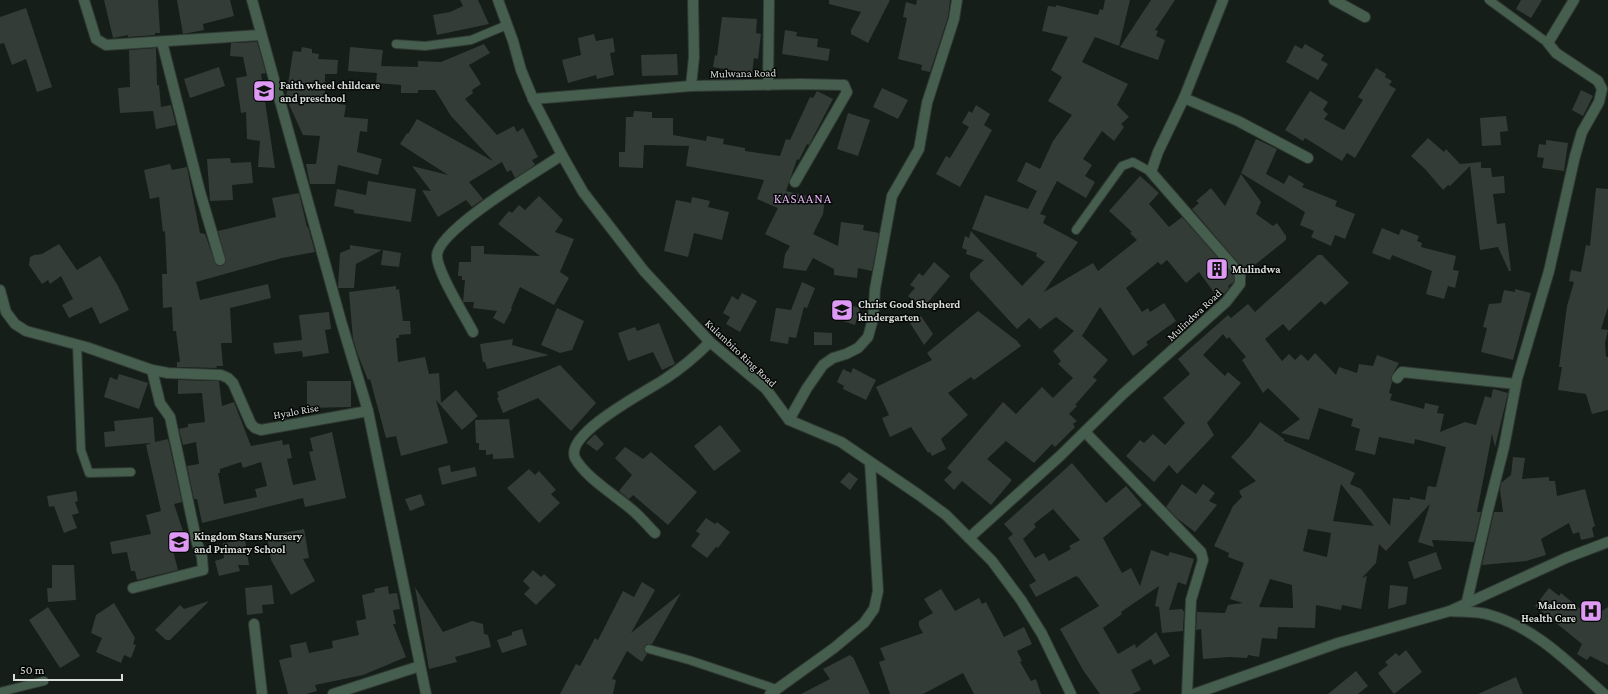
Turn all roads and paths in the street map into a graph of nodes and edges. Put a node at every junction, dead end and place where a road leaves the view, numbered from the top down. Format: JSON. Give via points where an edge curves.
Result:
{"nodes":[{"id":1,"x":84,"y":0,"type":"edge"},
{"id":2,"x":252,"y":0,"type":"edge"},
{"id":3,"x":498,"y":0,"type":"edge"},
{"id":4,"x":693,"y":0,"type":"edge"},
{"id":5,"x":770,"y":0,"type":"edge"},
{"id":6,"x":957,"y":0,"type":"edge"},
{"id":7,"x":1223,"y":0,"type":"edge"},
{"id":8,"x":1334,"y":0,"type":"edge"},
{"id":9,"x":1489,"y":0,"type":"edge"},
{"id":10,"x":1574,"y":0,"type":"edge"},
{"id":11,"x":1365,"y":17,"type":"dead end"},
{"id":12,"x":507,"y":25,"type":"junction"},
{"id":13,"x":261,"y":35,"type":"junction"},
{"id":14,"x":162,"y":42,"type":"junction"},
{"id":15,"x":1548,"y":43,"type":"junction"},
{"id":16,"x":396,"y":44,"type":"dead end"},
{"id":17,"x":768,"y":85,"type":"junction"},
{"id":18,"x":691,"y":86,"type":"junction"},
{"id":19,"x":1184,"y":98,"type":"junction"},
{"id":20,"x":533,"y":99,"type":"junction"},
{"id":21,"x":562,"y":155,"type":"junction"},
{"id":22,"x":1308,"y":158,"type":"dead end"},
{"id":23,"x":1151,"y":172,"type":"junction"},
{"id":24,"x":795,"y":182,"type":"dead end"},
{"id":25,"x":1076,"y":230,"type":"dead end"},
{"id":26,"x":220,"y":260,"type":"dead end"},
{"id":27,"x":0,"y":293,"type":"edge"},
{"id":28,"x":473,"y":332,"type":"dead end"},
{"id":29,"x":710,"y":342,"type":"junction"},
{"id":30,"x":77,"y":344,"type":"junction"},
{"id":31,"x":152,"y":370,"type":"junction"},
{"id":32,"x":1397,"y":378,"type":"dead end"},
{"id":33,"x":1516,"y":384,"type":"junction"},
{"id":34,"x":368,"y":411,"type":"junction"},
{"id":35,"x":789,"y":420,"type":"junction"},
{"id":36,"x":1085,"y":432,"type":"junction"},
{"id":37,"x":870,"y":462,"type":"junction"},
{"id":38,"x":131,"y":472,"type":"dead end"},
{"id":39,"x":655,"y":533,"type":"dead end"},
{"id":40,"x":969,"y":538,"type":"junction"},
{"id":41,"x":1608,"y":542,"type":"edge"},
{"id":42,"x":133,"y":588,"type":"dead end"},
{"id":43,"x":1468,"y":602,"type":"junction"},
{"id":44,"x":1450,"y":611,"type":"junction"},
{"id":45,"x":254,"y":624,"type":"dead end"},
{"id":46,"x":649,"y":649,"type":"dead end"},
{"id":47,"x":420,"y":666,"type":"junction"},
{"id":48,"x":44,"y":680,"type":"dead end"},
{"id":49,"x":0,"y":692,"type":"edge"},
{"id":50,"x":773,"y":692,"type":"edge"},
{"id":51,"x":262,"y":694,"type":"edge"},
{"id":52,"x":332,"y":694,"type":"edge"},
{"id":53,"x":426,"y":694,"type":"edge"},
{"id":54,"x":1071,"y":694,"type":"edge"},
{"id":55,"x":1187,"y":694,"type":"edge"},
{"id":56,"x":1194,"y":694,"type":"edge"},
{"id":57,"x":1604,"y":694,"type":"edge"}],
"edges":[{"from":1,"to":14,"type":"street","via":[[96,39],[101,43],[106,45]]},
{"from":2,"to":13,"type":"street"},
{"from":3,"to":12,"type":"street","name":"Kulambiro Ring Road"},
{"from":4,"to":18,"type":"street","via":[[694,50]]},
{"from":5,"to":17,"type":"street"},
{"from":6,"to":35,"type":"street","via":[[954,19],[927,103],[919,149],[892,196],[868,337],[858,348],[823,365]]},
{"from":7,"to":19,"type":"street"},
{"from":8,"to":11,"type":"street"},
{"from":9,"to":15,"type":"lane"},
{"from":10,"to":15,"type":"street"},
{"from":12,"to":16,"type":"lane","via":[[471,40],[425,46]]},
{"from":12,"to":20,"type":"street","name":"Kulambiro Ring Road"},
{"from":13,"to":14,"type":"street"},
{"from":13,"to":34,"type":"street"},
{"from":14,"to":26,"type":"street"},
{"from":15,"to":33,"type":"street","via":[[1556,53],[1598,81],[1602,89],[1599,102],[1582,132],[1575,156],[1549,271]]},
{"from":17,"to":18,"type":"street","name":"Mulwana Road"},
{"from":17,"to":24,"type":"street","name":"Mulwana Road","via":[[833,84],[846,88],[847,92],[836,113]]},
{"from":18,"to":20,"type":"street","name":"Mulwana Road"},
{"from":19,"to":22,"type":"street","via":[[1244,124]]},
{"from":19,"to":23,"type":"street"},
{"from":20,"to":21,"type":"street","name":"Kulambiro Ring Road"},
{"from":21,"to":28,"type":"street","via":[[476,212],[446,237],[440,246],[437,256],[440,270]]},
{"from":21,"to":29,"type":"street","name":"Kulambiro Ring Road","via":[[583,192],[644,271]]},
{"from":23,"to":25,"type":"lane","via":[[1133,162],[1122,166]]},
{"from":23,"to":36,"type":"street","name":"Mulindwa Road","via":[[1240,274],[1240,284],[1232,296],[1206,322],[1123,394]]},
{"from":27,"to":30,"type":"street","name":"Hyalo Rise","via":[[6,312],[14,324],[26,331]]},
{"from":29,"to":35,"type":"street","name":"Kulambiro Ring Road","via":[[766,389]]},
{"from":29,"to":39,"type":"street","via":[[688,363],[614,410],[581,436],[575,448],[575,456],[584,470],[633,510]]},
{"from":30,"to":31,"type":"street","name":"Hyalo Rise"},
{"from":30,"to":38,"type":"lane","via":[[81,450],[89,473]]},
{"from":31,"to":34,"type":"street","name":"Hyalo Rise","via":[[221,375],[228,378],[233,383],[251,424],[261,430]]},
{"from":31,"to":42,"type":"street","via":[[160,403],[170,417],[203,570]]},
{"from":32,"to":33,"type":"street","via":[[1402,372]]},
{"from":33,"to":43,"type":"street"},
{"from":34,"to":47,"type":"street"},
{"from":35,"to":37,"type":"street","via":[[841,442]]},
{"from":36,"to":40,"type":"street","name":"Mulindwa Road"},
{"from":36,"to":55,"type":"street","via":[[1201,552],[1204,560],[1191,600]]},
{"from":37,"to":40,"type":"street","via":[[919,495]]},
{"from":37,"to":50,"type":"street","via":[[877,603],[864,623]]},
{"from":40,"to":54,"type":"street","via":[[992,561],[1021,600],[1042,634]]},
{"from":41,"to":43,"type":"street"},
{"from":43,"to":44,"type":"street"},
{"from":44,"to":56,"type":"street","via":[[1338,643]]},
{"from":44,"to":57,"type":"street","via":[[1488,614],[1520,626],[1553,648]]},
{"from":45,"to":51,"type":"street"},
{"from":46,"to":50,"type":"lane","via":[[689,660]]},
{"from":47,"to":52,"type":"street"},
{"from":47,"to":53,"type":"street"},
{"from":48,"to":49,"type":"lane"}]}
